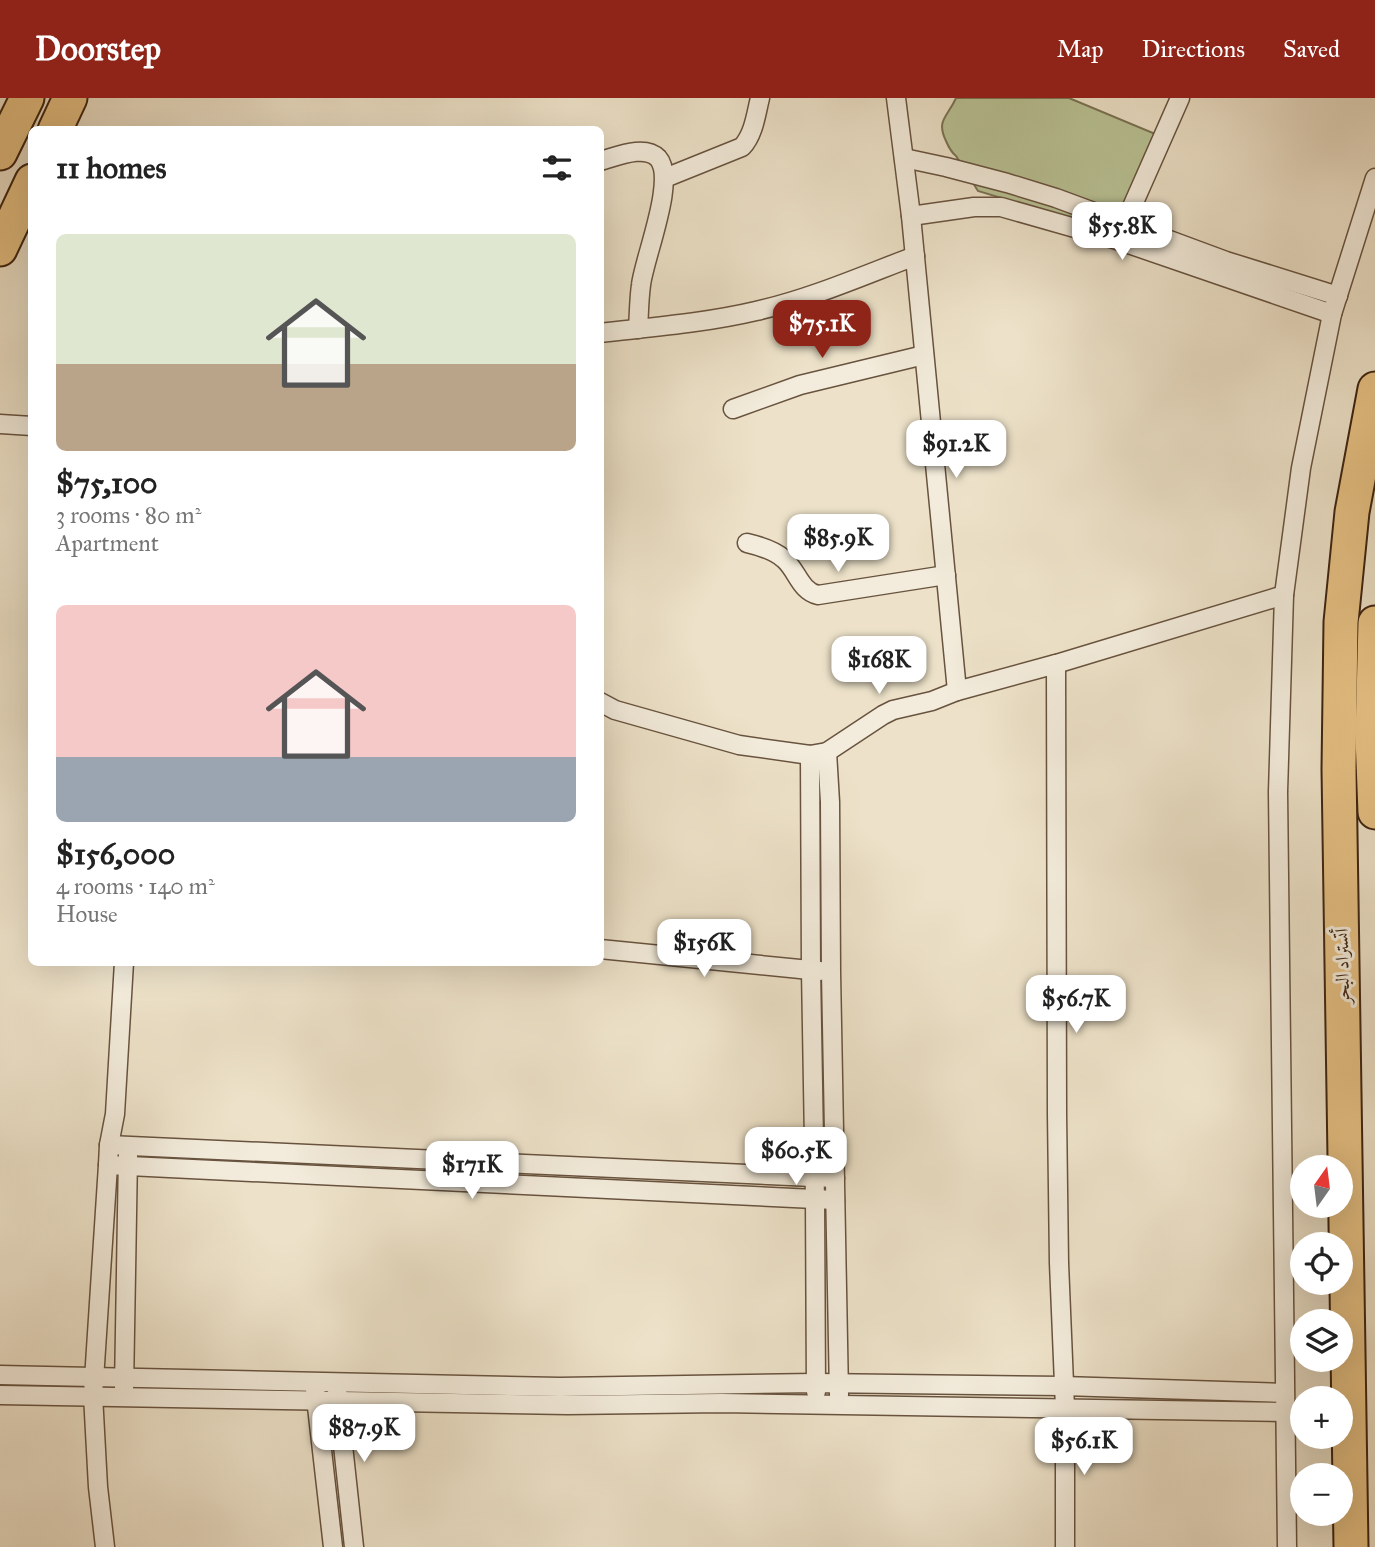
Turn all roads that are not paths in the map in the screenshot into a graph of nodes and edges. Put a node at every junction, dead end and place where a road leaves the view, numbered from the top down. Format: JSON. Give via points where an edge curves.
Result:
{"nodes":[{"id":1,"x":27,"y":98,"type":"edge"},
{"id":2,"x":70,"y":98,"type":"edge"},
{"id":3,"x":760,"y":98,"type":"edge"},
{"id":4,"x":896,"y":98,"type":"edge"},
{"id":5,"x":1180,"y":98,"type":"edge"},
{"id":6,"x":57,"y":126,"type":"edge"},
{"id":7,"x":0,"y":153,"type":"edge"},
{"id":8,"x":604,"y":159,"type":"edge"},
{"id":9,"x":904,"y":159,"type":"junction"},
{"id":10,"x":665,"y":178,"type":"junction"},
{"id":11,"x":1375,"y":178,"type":"edge"},
{"id":12,"x":28,"y":190,"type":"edge"},
{"id":13,"x":911,"y":216,"type":"junction"},
{"id":14,"x":1121,"y":232,"type":"junction"},
{"id":15,"x":0,"y":249,"type":"edge"},
{"id":16,"x":915,"y":256,"type":"junction"},
{"id":17,"x":1338,"y":296,"type":"junction"},
{"id":18,"x":1332,"y":314,"type":"junction"},
{"id":19,"x":638,"y":329,"type":"junction"},
{"id":20,"x":604,"y":333,"type":"edge"},
{"id":21,"x":924,"y":355,"type":"junction"},
{"id":22,"x":1375,"y":388,"type":"edge"},
{"id":23,"x":733,"y":408,"type":"dead end"},
{"id":24,"x":0,"y":424,"type":"edge"},
{"id":25,"x":28,"y":426,"type":"edge"},
{"id":26,"x":747,"y":543,"type":"dead end"},
{"id":27,"x":946,"y":575,"type":"junction"},
{"id":28,"x":1284,"y":595,"type":"junction"},
{"id":29,"x":1375,"y":623,"type":"edge"},
{"id":30,"x":1056,"y":664,"type":"junction"},
{"id":31,"x":957,"y":691,"type":"junction"},
{"id":32,"x":604,"y":704,"type":"edge"},
{"id":33,"x":818,"y":754,"type":"junction"},
{"id":34,"x":1375,"y":812,"type":"edge"},
{"id":35,"x":604,"y":949,"type":"edge"},
{"id":36,"x":124,"y":966,"type":"edge"},
{"id":37,"x":811,"y":970,"type":"junction"},
{"id":38,"x":831,"y":972,"type":"junction"},
{"id":39,"x":118,"y":1145,"type":"junction"},
{"id":40,"x":108,"y":1165,"type":"junction"},
{"id":41,"x":129,"y":1165,"type":"junction"},
{"id":42,"x":815,"y":1178,"type":"junction"},
{"id":43,"x":835,"y":1178,"type":"junction"},
{"id":44,"x":815,"y":1200,"type":"junction"},
{"id":45,"x":835,"y":1200,"type":"junction"},
{"id":46,"x":0,"y":1375,"type":"edge"},
{"id":47,"x":94,"y":1377,"type":"junction"},
{"id":48,"x":816,"y":1382,"type":"junction"},
{"id":49,"x":839,"y":1383,"type":"junction"},
{"id":50,"x":1063,"y":1386,"type":"junction"},
{"id":51,"x":124,"y":1387,"type":"junction"},
{"id":52,"x":315,"y":1391,"type":"junction"},
{"id":53,"x":337,"y":1391,"type":"junction"},
{"id":54,"x":1284,"y":1393,"type":"junction"},
{"id":55,"x":0,"y":1395,"type":"edge"},
{"id":56,"x":93,"y":1395,"type":"junction"},
{"id":57,"x":815,"y":1405,"type":"junction"},
{"id":58,"x":839,"y":1405,"type":"junction"},
{"id":59,"x":1065,"y":1408,"type":"junction"},
{"id":60,"x":1284,"y":1412,"type":"junction"},
{"id":61,"x":105,"y":1547,"type":"edge"},
{"id":62,"x":333,"y":1547,"type":"edge"},
{"id":63,"x":354,"y":1547,"type":"edge"},
{"id":64,"x":1065,"y":1547,"type":"edge"},
{"id":65,"x":1287,"y":1547,"type":"edge"},
{"id":66,"x":1351,"y":1547,"type":"edge"}],
"edges":[{"from":1,"to":7,"type":"highway"},
{"from":2,"to":6,"type":"highway"},
{"from":3,"to":10,"type":"street","via":[[743,147]]},
{"from":4,"to":9,"type":"street"},
{"from":5,"to":14,"type":"street"},
{"from":8,"to":10,"type":"street","via":[[648,153],[657,158]]},
{"from":9,"to":13,"type":"street"},
{"from":9,"to":14,"type":"street","via":[[1056,198]]},
{"from":10,"to":19,"type":"street","via":[[641,284]]},
{"from":11,"to":17,"type":"street"},
{"from":12,"to":15,"type":"highway"},
{"from":13,"to":14,"type":"street","via":[[1001,207]]},
{"from":13,"to":16,"type":"street"},
{"from":14,"to":17,"type":"street"},
{"from":14,"to":18,"type":"street"},
{"from":16,"to":19,"type":"street","via":[[756,311]]},
{"from":16,"to":21,"type":"street"},
{"from":17,"to":18,"type":"street"},
{"from":18,"to":28,"type":"street","via":[[1301,468]]},
{"from":19,"to":20,"type":"street"},
{"from":21,"to":23,"type":"street","via":[[800,385]]},
{"from":21,"to":27,"type":"street"},
{"from":22,"to":66,"type":"highway","name":"أتستراد البحر","via":[[1352,512],[1341,622],[1339,769]]},
{"from":24,"to":25,"type":"street"},
{"from":26,"to":27,"type":"street","via":[[778,554],[808,592],[818,596]]},
{"from":27,"to":31,"type":"street"},
{"from":28,"to":30,"type":"street"},
{"from":28,"to":54,"type":"street","via":[[1278,806]]},
{"from":29,"to":34,"type":"highway"},
{"from":30,"to":31,"type":"street"},
{"from":30,"to":50,"type":"street"},
{"from":31,"to":33,"type":"street","via":[[893,710]]},
{"from":32,"to":33,"type":"street","via":[[739,745]]},
{"from":33,"to":37,"type":"street"},
{"from":33,"to":38,"type":"street","via":[[830,802]]},
{"from":35,"to":37,"type":"street"},
{"from":36,"to":39,"type":"street","via":[[115,1114]]},
{"from":37,"to":38,"type":"street"},
{"from":37,"to":42,"type":"street"},
{"from":38,"to":43,"type":"street"},
{"from":39,"to":40,"type":"street"},
{"from":39,"to":41,"type":"street"},
{"from":39,"to":42,"type":"street"},
{"from":40,"to":41,"type":"street"},
{"from":40,"to":47,"type":"street"},
{"from":41,"to":44,"type":"street"},
{"from":41,"to":51,"type":"street"},
{"from":42,"to":43,"type":"street"},
{"from":42,"to":44,"type":"street"},
{"from":43,"to":45,"type":"street"},
{"from":44,"to":45,"type":"street"},
{"from":44,"to":48,"type":"street"},
{"from":45,"to":49,"type":"street"},
{"from":46,"to":47,"type":"street"},
{"from":47,"to":51,"type":"street"},
{"from":47,"to":56,"type":"street"},
{"from":48,"to":49,"type":"street"},
{"from":48,"to":53,"type":"street"},
{"from":48,"to":57,"type":"street"},
{"from":49,"to":50,"type":"street"},
{"from":49,"to":58,"type":"street"},
{"from":50,"to":54,"type":"street"},
{"from":50,"to":59,"type":"street"},
{"from":51,"to":52,"type":"street"},
{"from":51,"to":56,"type":"street"},
{"from":52,"to":53,"type":"street"},
{"from":52,"to":62,"type":"street"},
{"from":53,"to":57,"type":"street","via":[[568,1405]]},
{"from":53,"to":63,"type":"street"},
{"from":54,"to":60,"type":"street"},
{"from":55,"to":56,"type":"street"},
{"from":56,"to":61,"type":"street"},
{"from":57,"to":58,"type":"street"},
{"from":58,"to":59,"type":"street"},
{"from":59,"to":60,"type":"street"},
{"from":59,"to":64,"type":"street"},
{"from":60,"to":65,"type":"street"}]}
